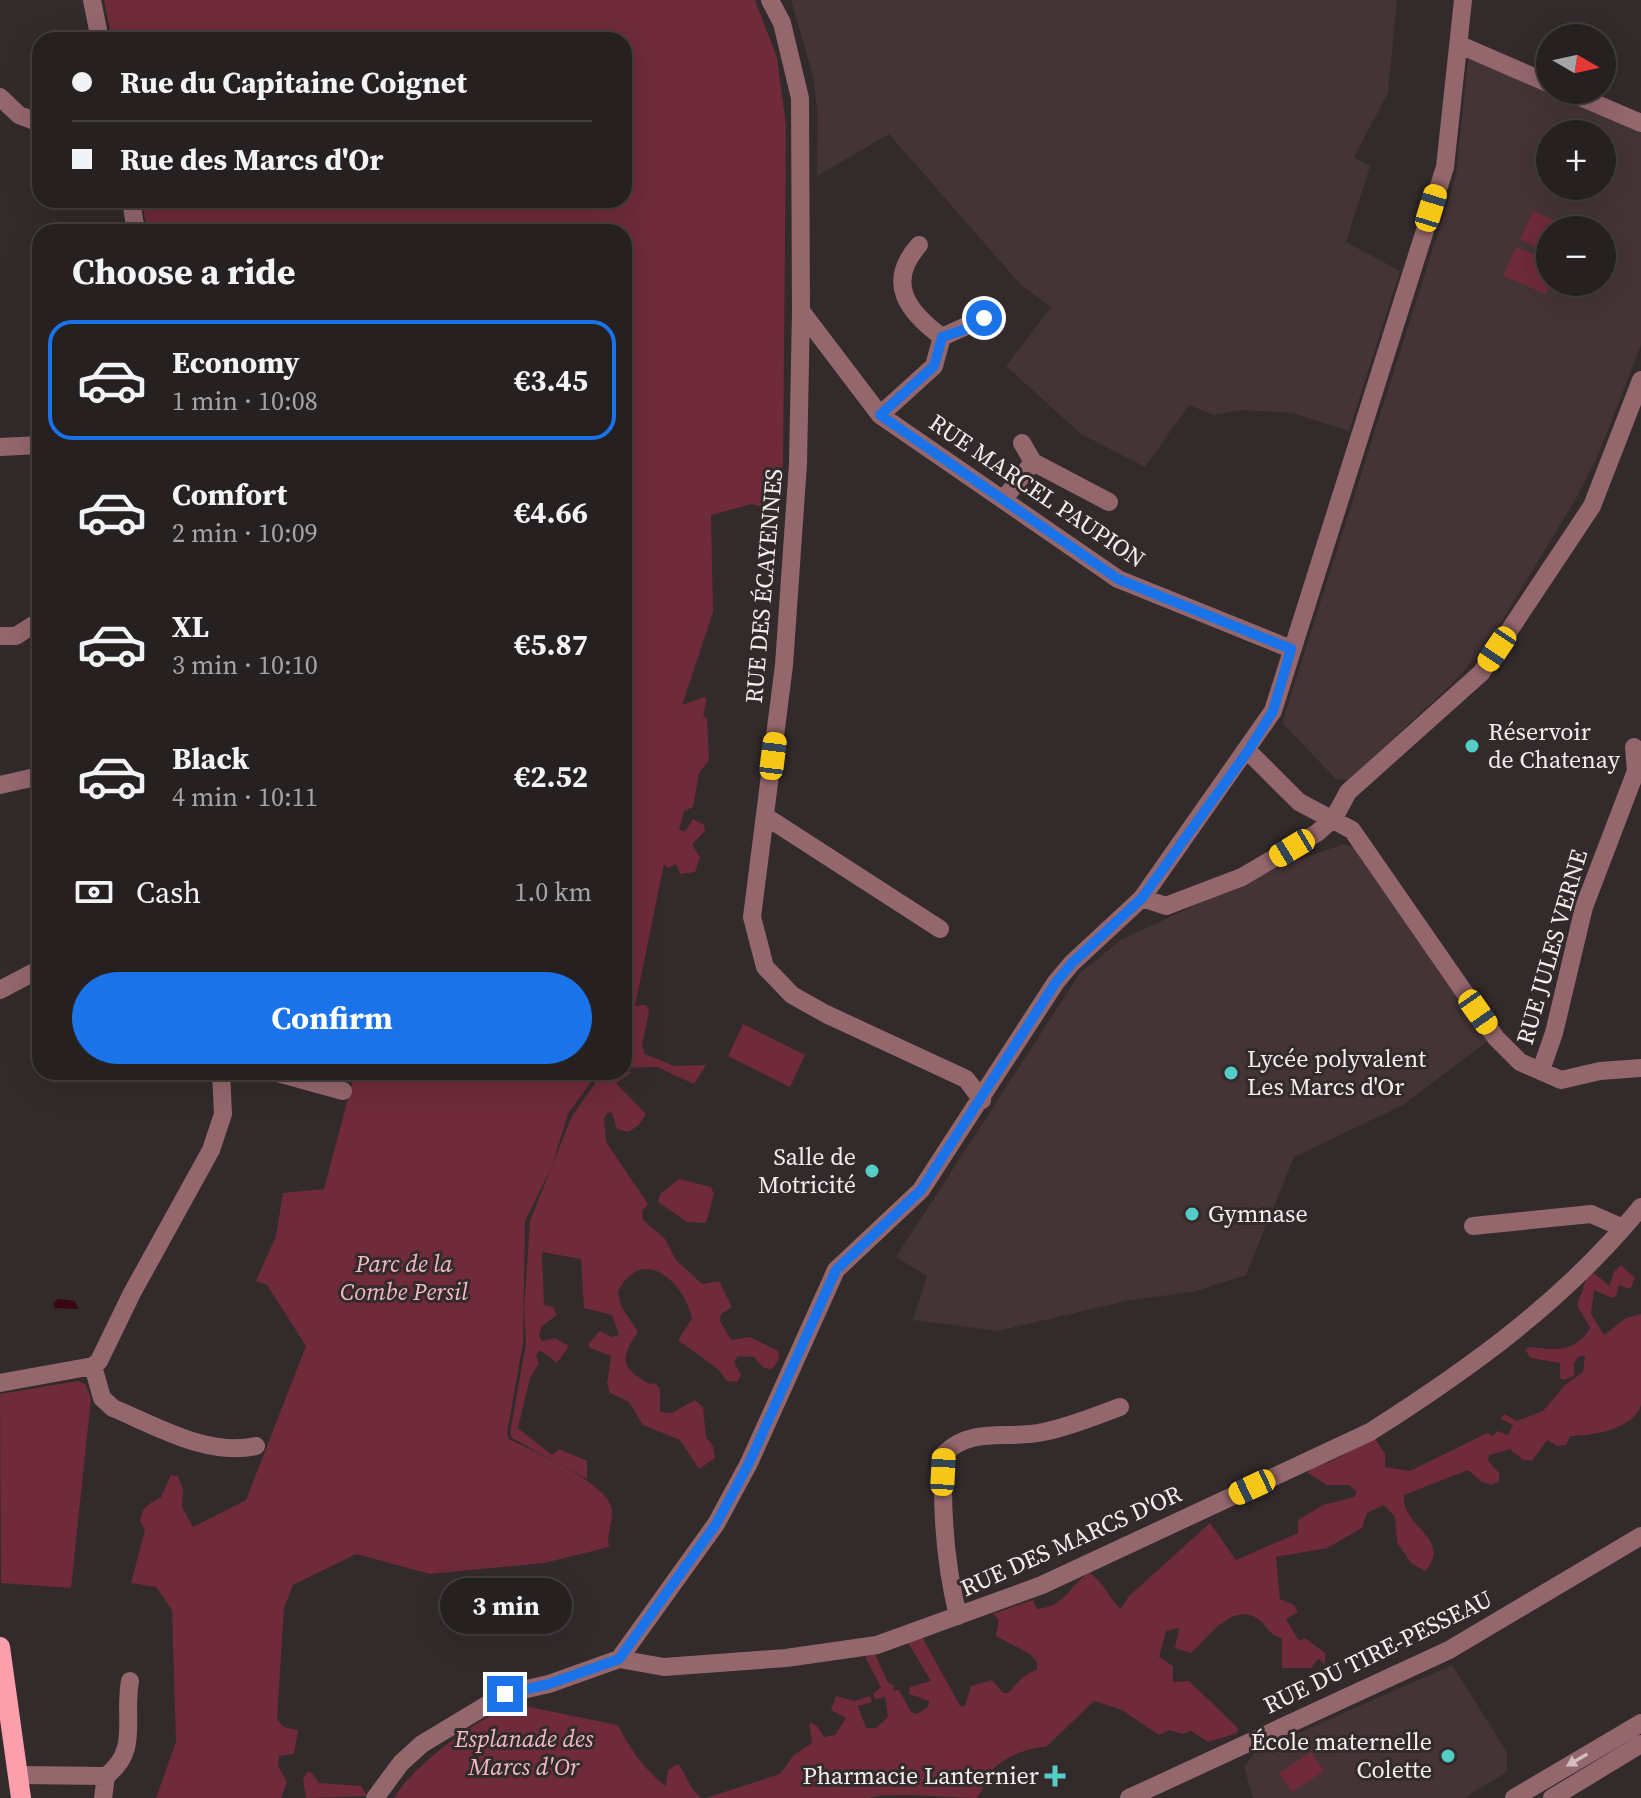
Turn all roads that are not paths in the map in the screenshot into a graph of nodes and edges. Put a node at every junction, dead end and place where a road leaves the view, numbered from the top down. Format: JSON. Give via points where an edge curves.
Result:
{"nodes":[{"id":1,"x":92,"y":0,"type":"edge"},
{"id":2,"x":770,"y":0,"type":"edge"},
{"id":3,"x":1463,"y":0,"type":"edge"},
{"id":4,"x":98,"y":32,"type":"edge"},
{"id":5,"x":1460,"y":45,"type":"junction"},
{"id":6,"x":1536,"y":78,"type":"edge"},
{"id":7,"x":0,"y":97,"type":"edge"},
{"id":8,"x":1597,"y":104,"type":"edge"},
{"id":9,"x":32,"y":120,"type":"edge"},
{"id":10,"x":1641,"y":123,"type":"edge"},
{"id":11,"x":919,"y":245,"type":"dead end"},
{"id":12,"x":801,"y":311,"type":"junction"},
{"id":13,"x":984,"y":318,"type":"dead end"},
{"id":14,"x":942,"y":337,"type":"junction"},
{"id":15,"x":1641,"y":380,"type":"edge"},
{"id":16,"x":880,"y":415,"type":"junction"},
{"id":17,"x":1022,"y":443,"type":"dead end"},
{"id":18,"x":32,"y":445,"type":"edge"},
{"id":19,"x":0,"y":447,"type":"edge"},
{"id":20,"x":1033,"y":462,"type":"junction"},
{"id":21,"x":1003,"y":500,"type":"junction"},
{"id":22,"x":1109,"y":502,"type":"dead end"},
{"id":23,"x":32,"y":626,"type":"edge"},
{"id":24,"x":0,"y":636,"type":"edge"},
{"id":25,"x":1291,"y":649,"type":"junction"},
{"id":26,"x":1634,"y":747,"type":"dead end"},
{"id":27,"x":1248,"y":751,"type":"junction"},
{"id":28,"x":32,"y":778,"type":"edge"},
{"id":29,"x":0,"y":785,"type":"edge"},
{"id":30,"x":765,"y":816,"type":"junction"},
{"id":31,"x":1334,"y":818,"type":"junction"},
{"id":32,"x":1142,"y":898,"type":"junction"},
{"id":33,"x":940,"y":929,"type":"dead end"},
{"id":34,"x":32,"y":973,"type":"edge"},
{"id":35,"x":0,"y":990,"type":"edge"},
{"id":36,"x":1641,"y":1068,"type":"edge"},
{"id":37,"x":1541,"y":1070,"type":"junction"},
{"id":38,"x":221,"y":1080,"type":"edge"},
{"id":39,"x":303,"y":1080,"type":"edge"},
{"id":40,"x":343,"y":1091,"type":"dead end"},
{"id":41,"x":982,"y":1100,"type":"junction"},
{"id":42,"x":1641,"y":1207,"type":"edge"},
{"id":43,"x":1473,"y":1226,"type":"dead end"},
{"id":44,"x":1623,"y":1228,"type":"junction"},
{"id":45,"x":93,"y":1366,"type":"junction"},
{"id":46,"x":0,"y":1383,"type":"edge"},
{"id":47,"x":1120,"y":1407,"type":"dead end"},
{"id":48,"x":256,"y":1446,"type":"dead end"},
{"id":49,"x":1641,"y":1536,"type":"edge"},
{"id":50,"x":958,"y":1616,"type":"junction"},
{"id":51,"x":0,"y":1647,"type":"edge"},
{"id":52,"x":619,"y":1659,"type":"junction"},
{"id":53,"x":130,"y":1681,"type":"dead end"},
{"id":54,"x":1641,"y":1723,"type":"edge"},
{"id":55,"x":1641,"y":1744,"type":"edge"},
{"id":56,"x":20,"y":1775,"type":"junction"},
{"id":57,"x":106,"y":1776,"type":"junction"},
{"id":58,"x":21,"y":1798,"type":"edge"},
{"id":59,"x":103,"y":1798,"type":"edge"},
{"id":60,"x":375,"y":1798,"type":"edge"},
{"id":61,"x":1129,"y":1798,"type":"edge"},
{"id":62,"x":1514,"y":1798,"type":"edge"},
{"id":63,"x":1552,"y":1798,"type":"edge"}],
"edges":[{"from":1,"to":4,"type":"street"},
{"from":2,"to":12,"type":"street","name":"RUE DES ÉCAYENNES","via":[[782,23],[800,98]]},
{"from":3,"to":5,"type":"street"},
{"from":5,"to":6,"type":"street"},
{"from":5,"to":25,"type":"street","via":[[1445,167]]},
{"from":7,"to":9,"type":"street"},
{"from":8,"to":10,"type":"street"},
{"from":11,"to":14,"type":"street","via":[[902,271],[903,289],[918,319]]},
{"from":12,"to":16,"type":"street","name":"RUE MARCEL PAUPION"},
{"from":12,"to":30,"type":"street","name":"RUE DES ÉCAYENNES","via":[[795,520]]},
{"from":13,"to":14,"type":"street"},
{"from":14,"to":16,"type":"street","via":[[934,366]]},
{"from":15,"to":31,"type":"street","via":[[1592,506],[1481,673],[1348,792]]},
{"from":16,"to":21,"type":"street","name":"RUE MARCEL PAUPION"},
{"from":17,"to":20,"type":"street"},
{"from":18,"to":19,"type":"street"},
{"from":20,"to":21,"type":"street"},
{"from":20,"to":22,"type":"street"},
{"from":21,"to":25,"type":"street","name":"RUE MARCEL PAUPION","via":[[1118,579]]},
{"from":23,"to":24,"type":"street","via":[[16,636]]},
{"from":25,"to":27,"type":"street","via":[[1273,711]]},
{"from":26,"to":37,"type":"street","name":"RUE JULES VERNE","via":[[1636,771],[1584,907]]},
{"from":27,"to":31,"type":"street","via":[[1299,802]]},
{"from":27,"to":32,"type":"street"},
{"from":28,"to":29,"type":"street"},
{"from":30,"to":33,"type":"street"},
{"from":30,"to":41,"type":"street","name":"RUE DES ÉCAYENNES","via":[[752,917],[765,967],[792,995],[966,1079]]},
{"from":31,"to":32,"type":"street","via":[[1242,877],[1166,906]]},
{"from":31,"to":37,"type":"street","via":[[1352,830],[1496,1038],[1520,1062]]},
{"from":32,"to":41,"type":"street","via":[[1056,982]]},
{"from":34,"to":35,"type":"street"},
{"from":36,"to":37,"type":"street","via":[[1561,1080]]},
{"from":38,"to":45,"type":"street","via":[[223,1114],[211,1150]]},
{"from":39,"to":40,"type":"street"},
{"from":41,"to":52,"type":"street","via":[[910,1204],[836,1270],[716,1524]]},
{"from":42,"to":44,"type":"street","name":"RUE DES MARCS D'OR"},
{"from":43,"to":44,"type":"street","via":[[1591,1214]]},
{"from":44,"to":50,"type":"street","name":"RUE DES MARCS D'OR","via":[[1538,1315],[1370,1432],[1042,1585]]},
{"from":45,"to":46,"type":"street"},
{"from":45,"to":48,"type":"street","via":[[102,1398],[113,1408],[205,1444]]},
{"from":47,"to":50,"type":"street","via":[[1044,1432],[976,1435],[958,1440],[944,1454],[947,1574]]},
{"from":49,"to":61,"type":"street","name":"RUE DU TIRE-PESSEAU","via":[[1459,1645]]},
{"from":50,"to":52,"type":"street","name":"RUE DES MARCS D'OR","via":[[877,1645],[786,1658],[664,1667]]},
{"from":51,"to":56,"type":"main road"},
{"from":52,"to":60,"type":"street","name":"RUE DES MARCS D'OR","via":[[505,1694],[422,1744]]},
{"from":53,"to":57,"type":"street","via":[[127,1751]]},
{"from":54,"to":62,"type":"street","one_way":true},
{"from":55,"to":63,"type":"street"},
{"from":56,"to":57,"type":"street"},
{"from":56,"to":58,"type":"main road"},
{"from":57,"to":59,"type":"street"}]}
